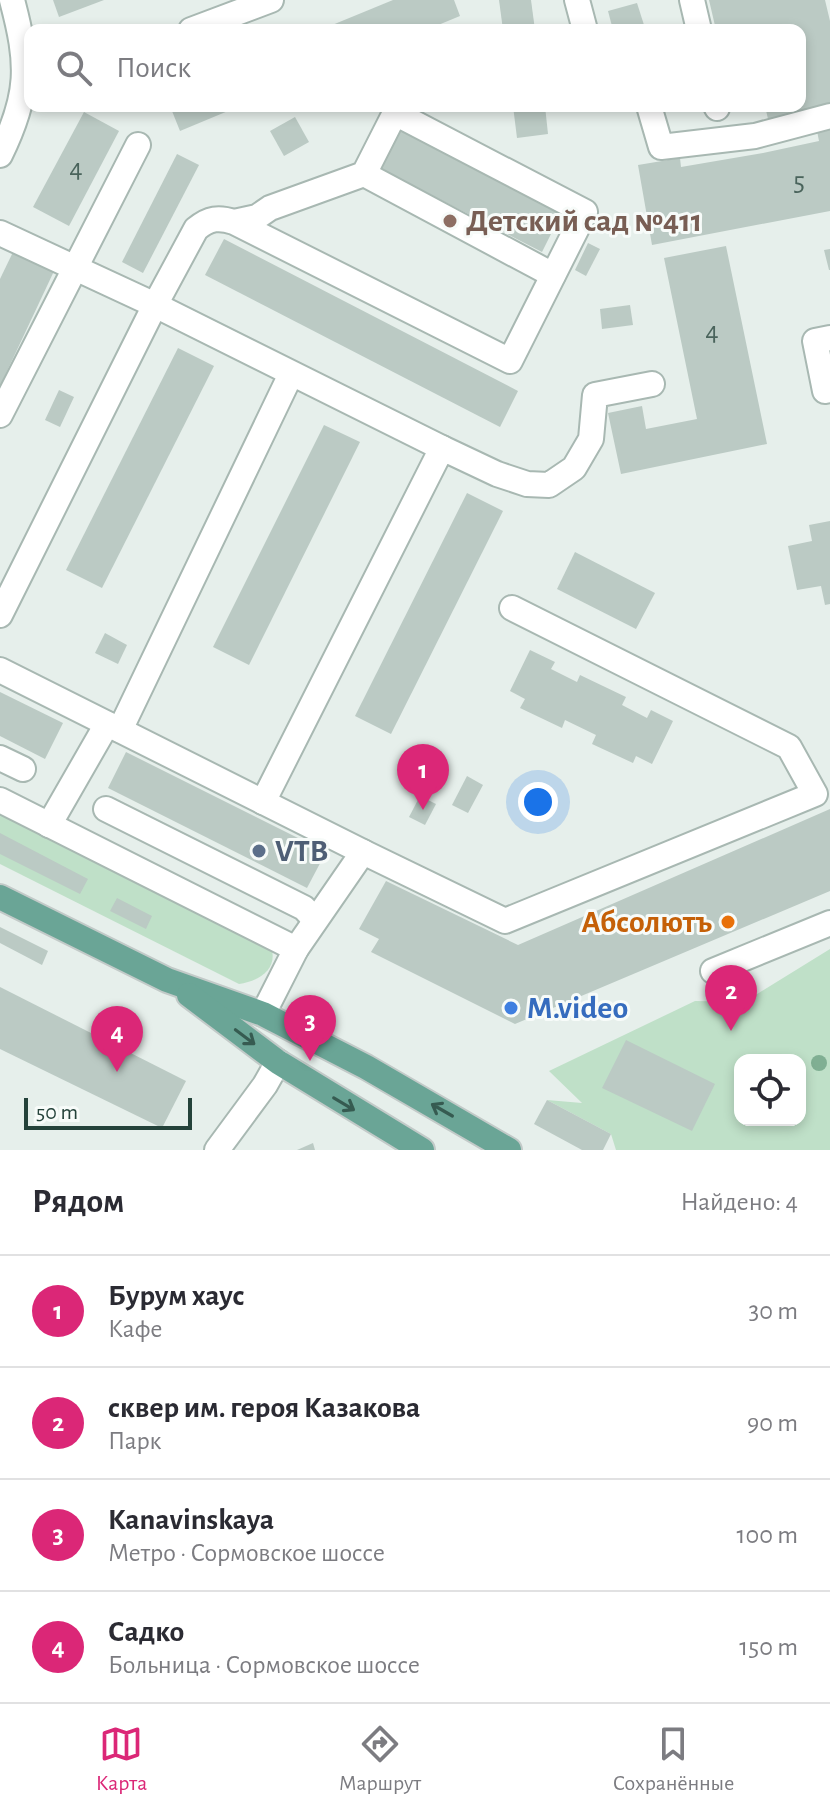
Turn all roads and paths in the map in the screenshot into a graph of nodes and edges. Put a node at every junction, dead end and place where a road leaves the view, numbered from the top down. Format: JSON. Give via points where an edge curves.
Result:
{"nodes":[{"id":1,"x":12,"y":0,"type":"edge"},
{"id":2,"x":271,"y":0,"type":"edge"},
{"id":3,"x":577,"y":0,"type":"edge"},
{"id":4,"x":692,"y":0,"type":"edge"},
{"id":5,"x":0,"y":24,"type":"edge"},
{"id":6,"x":207,"y":24,"type":"edge"},
{"id":7,"x":583,"y":24,"type":"edge"},
{"id":8,"x":698,"y":24,"type":"edge"},
{"id":9,"x":22,"y":40,"type":"junction"},
{"id":10,"x":24,"y":60,"type":"edge"},
{"id":11,"x":24,"y":99,"type":"edge"},
{"id":12,"x":651,"y":112,"type":"edge"},
{"id":13,"x":830,"y":116,"type":"edge"},
{"id":14,"x":138,"y":145,"type":"dead end"},
{"id":15,"x":0,"y":155,"type":"edge"},
{"id":16,"x":364,"y":174,"type":"junction"},
{"id":17,"x":234,"y":222,"type":"junction"},
{"id":18,"x":0,"y":233,"type":"edge"},
{"id":19,"x":75,"y":267,"type":"junction"},
{"id":20,"x":553,"y":275,"type":"junction"},
{"id":21,"x":155,"y":305,"type":"junction"},
{"id":22,"x":830,"y":338,"type":"edge"},
{"id":23,"x":291,"y":374,"type":"junction"},
{"id":24,"x":652,"y":384,"type":"dead end"},
{"id":25,"x":830,"y":390,"type":"edge"},
{"id":26,"x":0,"y":415,"type":"edge"},
{"id":27,"x":442,"y":448,"type":"junction"},
{"id":28,"x":512,"y":608,"type":"dead end"},
{"id":29,"x":1,"y":610,"type":"edge"},
{"id":30,"x":0,"y":670,"type":"edge"},
{"id":31,"x":114,"y":727,"type":"junction"},
{"id":32,"x":0,"y":758,"type":"edge"},
{"id":33,"x":23,"y":769,"type":"dead end"},
{"id":34,"x":823,"y":791,"type":"edge"},
{"id":35,"x":0,"y":800,"type":"edge"},
{"id":36,"x":263,"y":802,"type":"junction"},
{"id":37,"x":106,"y":809,"type":"dead end"},
{"id":38,"x":49,"y":825,"type":"junction"},
{"id":39,"x":363,"y":852,"type":"junction"},
{"id":40,"x":0,"y":897,"type":"edge"},
{"id":41,"x":315,"y":920,"type":"junction"},
{"id":42,"x":830,"y":923,"type":"edge"},
{"id":43,"x":296,"y":949,"type":"junction"},
{"id":44,"x":713,"y":971,"type":"dead end"},
{"id":45,"x":167,"y":980,"type":"junction"},
{"id":46,"x":263,"y":1014,"type":"junction"},
{"id":47,"x":278,"y":1062,"type":"junction"},
{"id":48,"x":217,"y":1150,"type":"edge"},
{"id":49,"x":422,"y":1150,"type":"edge"},
{"id":50,"x":509,"y":1150,"type":"edge"}],
"edges":[{"from":1,"to":9,"type":"street"},
{"from":2,"to":6,"type":"street"},
{"from":3,"to":7,"type":"street"},
{"from":4,"to":8,"type":"street"},
{"from":5,"to":9,"type":"street"},
{"from":9,"to":10,"type":"street"},
{"from":11,"to":15,"type":"street"},
{"from":12,"to":13,"type":"street","via":[[661,147],[755,136]]},
{"from":14,"to":19,"type":"street"},
{"from":16,"to":17,"type":"street"},
{"from":16,"to":20,"type":"street"},
{"from":16,"to":20,"type":"street","via":[[395,113],[585,212]]},
{"from":17,"to":20,"type":"street","via":[[510,361]]},
{"from":17,"to":21,"type":"street","via":[[208,220],[196,229]]},
{"from":18,"to":19,"type":"street"},
{"from":19,"to":21,"type":"street"},
{"from":19,"to":26,"type":"street"},
{"from":21,"to":23,"type":"street"},
{"from":21,"to":29,"type":"street"},
{"from":22,"to":25,"type":"street","via":[[815,341],[825,391]]},
{"from":23,"to":27,"type":"street"},
{"from":23,"to":31,"type":"street"},
{"from":24,"to":27,"type":"street","via":[[595,395],[591,439],[574,468],[549,485],[497,474]]},
{"from":27,"to":36,"type":"street"},
{"from":28,"to":34,"type":"street","via":[[789,747]]},
{"from":30,"to":31,"type":"street"},
{"from":31,"to":36,"type":"street"},
{"from":31,"to":38,"type":"street"},
{"from":32,"to":33,"type":"street"},
{"from":34,"to":39,"type":"street","via":[[505,921]]},
{"from":35,"to":38,"type":"street"},
{"from":36,"to":39,"type":"street"},
{"from":37,"to":41,"type":"street","via":[[304,908]]},
{"from":38,"to":43,"type":"street"},
{"from":39,"to":41,"type":"street"},
{"from":40,"to":45,"type":"main road"},
{"from":41,"to":43,"type":"street"},
{"from":42,"to":44,"type":"street"},
{"from":43,"to":46,"type":"street"},
{"from":45,"to":46,"type":"main road"},
{"from":45,"to":47,"type":"main road","one_way":true},
{"from":50,"to":46,"type":"main road","one_way":true},
{"from":47,"to":48,"type":"street"},
{"from":47,"to":49,"type":"main road","one_way":true}]}
